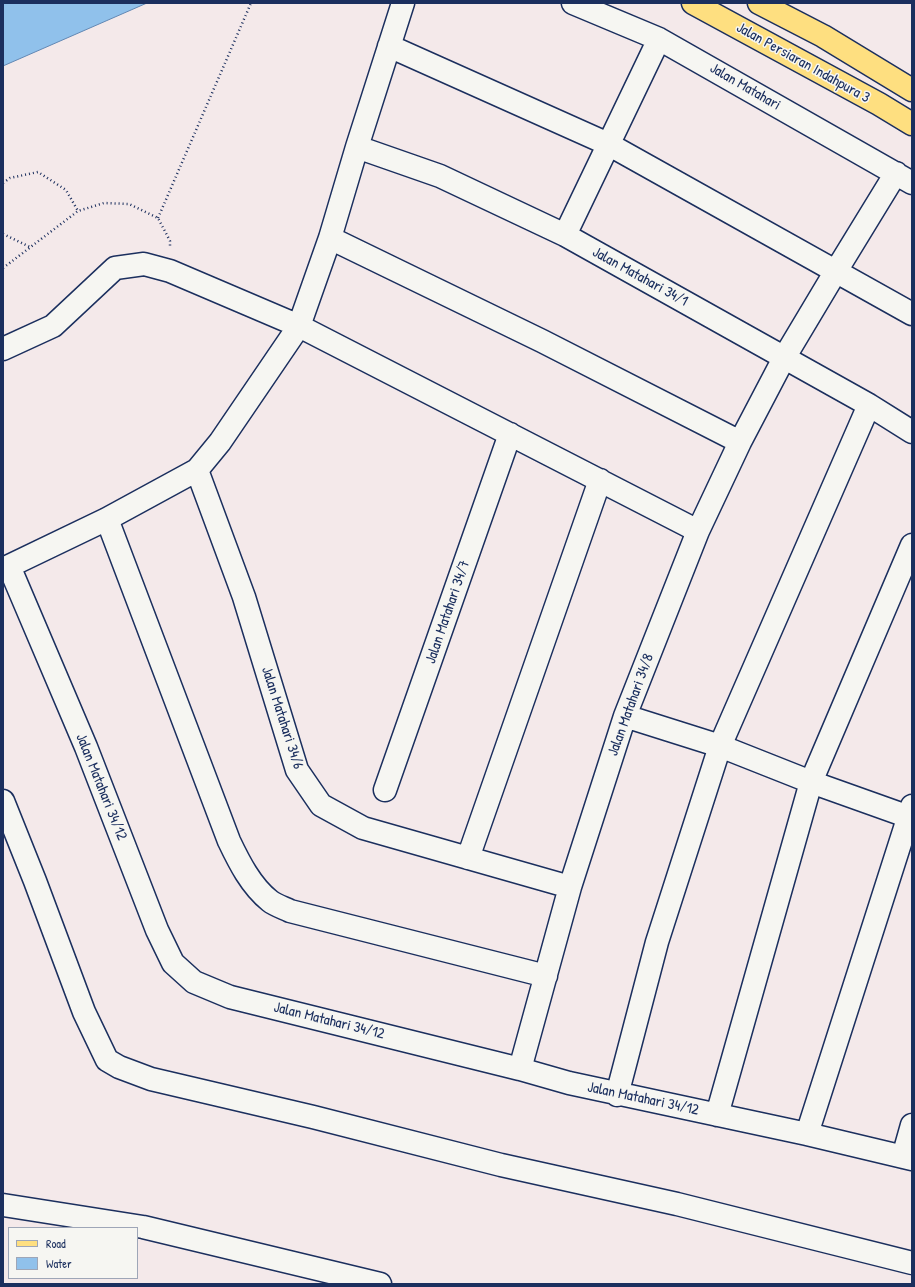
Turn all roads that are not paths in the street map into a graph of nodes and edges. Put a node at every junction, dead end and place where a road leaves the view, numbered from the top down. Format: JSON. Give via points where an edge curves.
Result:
{"nodes":[{"id":1,"x":404,"y":3,"type":"edge"},
{"id":2,"x":573,"y":3,"type":"edge"},
{"id":3,"x":693,"y":3,"type":"edge"},
{"id":4,"x":759,"y":3,"type":"edge"},
{"id":5,"x":659,"y":39,"type":"junction"},
{"id":6,"x":389,"y":46,"type":"junction"},
{"id":7,"x":912,"y":90,"type":"edge"},
{"id":8,"x":912,"y":124,"type":"edge"},
{"id":9,"x":608,"y":144,"type":"junction"},
{"id":10,"x":357,"y":147,"type":"junction"},
{"id":11,"x":904,"y":178,"type":"edge"},
{"id":12,"x":564,"y":235,"type":"junction"},
{"id":13,"x":330,"y":238,"type":"junction"},
{"id":14,"x":836,"y":271,"type":"junction"},
{"id":15,"x":912,"y":314,"type":"edge"},
{"id":16,"x":300,"y":326,"type":"junction"},
{"id":17,"x":3,"y":349,"type":"edge"},
{"id":18,"x":784,"y":358,"type":"junction"},
{"id":19,"x":869,"y":406,"type":"junction"},
{"id":20,"x":912,"y":432,"type":"edge"},
{"id":21,"x":510,"y":434,"type":"junction"},
{"id":22,"x":740,"y":442,"type":"junction"},
{"id":23,"x":197,"y":470,"type":"junction"},
{"id":24,"x":600,"y":480,"type":"junction"},
{"id":25,"x":107,"y":519,"type":"junction"},
{"id":26,"x":698,"y":531,"type":"junction"},
{"id":27,"x":912,"y":545,"type":"edge"},
{"id":28,"x":6,"y":567,"type":"edge"},
{"id":29,"x":625,"y":716,"type":"junction"},
{"id":30,"x":720,"y":746,"type":"junction"},
{"id":31,"x":811,"y":782,"type":"junction"},
{"id":32,"x":385,"y":790,"type":"dead end"},
{"id":33,"x":3,"y":801,"type":"edge"},
{"id":34,"x":911,"y":814,"type":"edge"},
{"id":35,"x":468,"y":858,"type":"junction"},
{"id":36,"x":570,"y":887,"type":"junction"},
{"id":37,"x":546,"y":976,"type":"junction"},
{"id":38,"x":520,"y":1069,"type":"junction"},
{"id":39,"x":618,"y":1095,"type":"junction"},
{"id":40,"x":717,"y":1115,"type":"junction"},
{"id":41,"x":912,"y":1124,"type":"edge"},
{"id":42,"x":807,"y":1134,"type":"junction"},
{"id":43,"x":907,"y":1158,"type":"edge"},
{"id":44,"x":3,"y":1204,"type":"edge"},
{"id":45,"x":137,"y":1227,"type":"edge"},
{"id":46,"x":138,"y":1227,"type":"edge"},
{"id":47,"x":912,"y":1263,"type":"edge"},
{"id":48,"x":380,"y":1284,"type":"edge"}],
"edges":[{"from":1,"to":6,"type":"street"},
{"from":2,"to":5,"type":"street","name":"Jalan Matahari"},
{"from":3,"to":8,"type":"main road","name":"Jalan Persiaran Indahpura 3"},
{"from":4,"to":7,"type":"main road","name":"Jalan Persiaran Indahpura 3","via":[[824,36]]},
{"from":5,"to":9,"type":"street"},
{"from":5,"to":11,"type":"street","name":"Jalan Matahari"},
{"from":6,"to":9,"type":"street"},
{"from":6,"to":10,"type":"street"},
{"from":9,"to":12,"type":"street"},
{"from":9,"to":14,"type":"street"},
{"from":10,"to":12,"type":"street","name":"Jalan Matahari 34/1","via":[[440,176]]},
{"from":10,"to":13,"type":"street"},
{"from":11,"to":14,"type":"street","name":"Jalan Matahari 34/8"},
{"from":12,"to":18,"type":"street","name":"Jalan Matahari 34/1"},
{"from":13,"to":16,"type":"street"},
{"from":13,"to":22,"type":"street","via":[[542,341]]},
{"from":14,"to":15,"type":"street"},
{"from":14,"to":18,"type":"street","name":"Jalan Matahari 34/8"},
{"from":16,"to":17,"type":"street","via":[[170,271],[144,264],[115,268],[53,326]]},
{"from":16,"to":21,"type":"street"},
{"from":16,"to":23,"type":"street","via":[[220,442]]},
{"from":18,"to":19,"type":"street","name":"Jalan Matahari 34/1"},
{"from":18,"to":22,"type":"street","name":"Jalan Matahari 34/8"},
{"from":19,"to":20,"type":"street","name":"Jalan Matahari 34/1"},
{"from":19,"to":30,"type":"street"},
{"from":21,"to":24,"type":"street"},
{"from":21,"to":32,"type":"street","name":"Jalan Matahari 34/7"},
{"from":22,"to":26,"type":"street","name":"Jalan Matahari 34/8"},
{"from":23,"to":25,"type":"street"},
{"from":23,"to":35,"type":"street","name":"Jalan Matahari 34/6","via":[[244,597],[297,770],[321,805],[363,828]]},
{"from":24,"to":26,"type":"street"},
{"from":24,"to":35,"type":"street"},
{"from":25,"to":28,"type":"street"},
{"from":25,"to":37,"type":"street","via":[[229,841],[253,883],[270,901],[290,911]]},
{"from":26,"to":29,"type":"street","name":"Jalan Matahari 34/8"},
{"from":27,"to":31,"type":"street"},
{"from":28,"to":38,"type":"street","name":"Jalan Matahari 34/12","via":[[86,748],[157,930],[173,963],[194,982],[230,997]]},
{"from":29,"to":30,"type":"street"},
{"from":29,"to":36,"type":"street","name":"Jalan Matahari 34/8"},
{"from":30,"to":31,"type":"street"},
{"from":30,"to":39,"type":"street","via":[[657,942]]},
{"from":31,"to":34,"type":"street"},
{"from":31,"to":40,"type":"street"},
{"from":33,"to":47,"type":"street","via":[[84,1012],[107,1060],[120,1067],[151,1079],[500,1165],[677,1204]]},
{"from":34,"to":42,"type":"street"},
{"from":35,"to":36,"type":"street","name":"Jalan Matahari 34/6"},
{"from":36,"to":37,"type":"street","name":"Jalan Matahari 34/8"},
{"from":37,"to":38,"type":"street","name":"Jalan Matahari 34/8"},
{"from":38,"to":39,"type":"street","name":"Jalan Matahari 34/12"},
{"from":39,"to":40,"type":"street","name":"Jalan Matahari 34/12"},
{"from":40,"to":42,"type":"street","name":"Jalan Matahari 34/12"},
{"from":41,"to":43,"type":"street"},
{"from":42,"to":43,"type":"street","name":"Jalan Matahari 34/12"},
{"from":44,"to":45,"type":"street"},
{"from":46,"to":48,"type":"street"}]}
